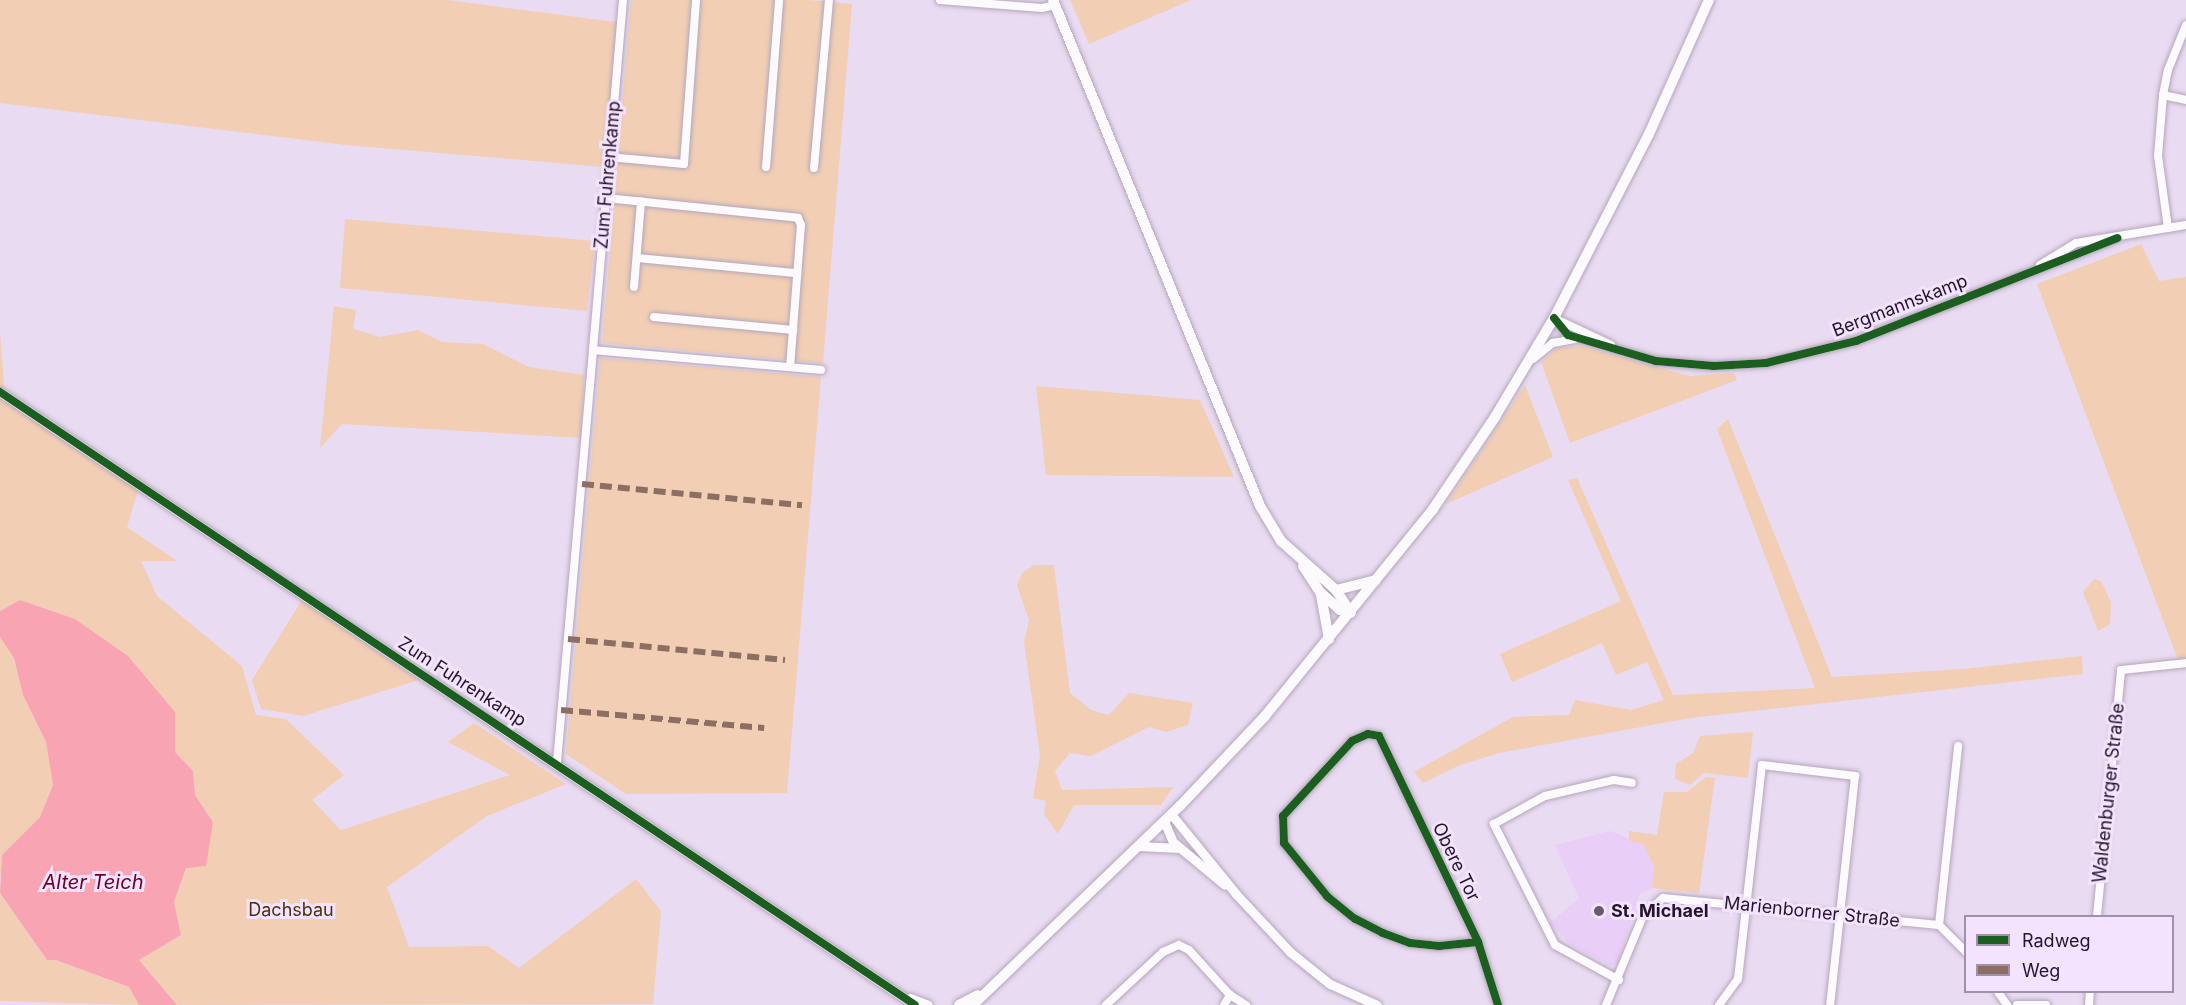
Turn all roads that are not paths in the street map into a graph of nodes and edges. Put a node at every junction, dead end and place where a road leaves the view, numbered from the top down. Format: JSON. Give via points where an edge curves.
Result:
{"nodes":[{"id":1,"x":623,"y":0,"type":"edge"},
{"id":2,"x":696,"y":0,"type":"edge"},
{"id":3,"x":779,"y":0,"type":"edge"},
{"id":4,"x":829,"y":0,"type":"edge"},
{"id":5,"x":940,"y":0,"type":"edge"},
{"id":6,"x":1709,"y":0,"type":"edge"},
{"id":7,"x":1054,"y":2,"type":"edge"},
{"id":8,"x":2186,"y":26,"type":"edge"},
{"id":9,"x":2163,"y":95,"type":"junction"},
{"id":10,"x":2186,"y":100,"type":"edge"},
{"id":11,"x":609,"y":157,"type":"junction"},
{"id":12,"x":766,"y":167,"type":"dead end"},
{"id":13,"x":814,"y":168,"type":"dead end"},
{"id":14,"x":606,"y":198,"type":"junction"},
{"id":15,"x":640,"y":201,"type":"junction"},
{"id":16,"x":2186,"y":225,"type":"edge"},
{"id":17,"x":2168,"y":228,"type":"junction"},
{"id":18,"x":2117,"y":238,"type":"junction"},
{"id":19,"x":637,"y":258,"type":"junction"},
{"id":20,"x":2037,"y":268,"type":"junction"},
{"id":21,"x":797,"y":273,"type":"junction"},
{"id":22,"x":634,"y":287,"type":"dead end"},
{"id":23,"x":654,"y":316,"type":"dead end"},
{"id":24,"x":1554,"y":318,"type":"junction"},
{"id":25,"x":793,"y":330,"type":"junction"},
{"id":26,"x":1580,"y":339,"type":"junction"},
{"id":27,"x":593,"y":350,"type":"junction"},
{"id":28,"x":1623,"y":351,"type":"junction"},
{"id":29,"x":1527,"y":364,"type":"junction"},
{"id":30,"x":790,"y":368,"type":"junction"},
{"id":31,"x":821,"y":370,"type":"dead end"},
{"id":32,"x":0,"y":392,"type":"edge"},
{"id":33,"x":1301,"y":562,"type":"junction"},
{"id":34,"x":1377,"y":580,"type":"junction"},
{"id":35,"x":1336,"y":590,"type":"junction"},
{"id":36,"x":1320,"y":592,"type":"junction"},
{"id":37,"x":1350,"y":613,"type":"junction"},
{"id":38,"x":1329,"y":639,"type":"junction"},
{"id":39,"x":2186,"y":663,"type":"edge"},
{"id":40,"x":1958,"y":746,"type":"dead end"},
{"id":41,"x":557,"y":762,"type":"junction"},
{"id":42,"x":1632,"y":783,"type":"dead end"},
{"id":43,"x":1168,"y":818,"type":"junction"},
{"id":44,"x":1138,"y":846,"type":"junction"},
{"id":45,"x":1180,"y":849,"type":"junction"},
{"id":46,"x":1236,"y":894,"type":"junction"},
{"id":47,"x":1744,"y":906,"type":"junction"},
{"id":48,"x":2097,"y":915,"type":"edge"},
{"id":49,"x":1840,"y":916,"type":"junction"},
{"id":50,"x":1939,"y":925,"type":"junction"},
{"id":51,"x":1478,"y":942,"type":"junction"},
{"id":52,"x":1964,"y":951,"type":"edge"},
{"id":53,"x":1619,"y":980,"type":"junction"},
{"id":54,"x":989,"y":990,"type":"junction"},
{"id":55,"x":1230,"y":995,"type":"junction"},
{"id":56,"x":908,"y":998,"type":"junction"},
{"id":57,"x":915,"y":1005,"type":"edge"},
{"id":58,"x":928,"y":1005,"type":"edge"},
{"id":59,"x":959,"y":1005,"type":"edge"},
{"id":60,"x":973,"y":1005,"type":"edge"},
{"id":61,"x":1106,"y":1005,"type":"edge"},
{"id":62,"x":1224,"y":1005,"type":"edge"},
{"id":63,"x":1246,"y":1005,"type":"edge"},
{"id":64,"x":1377,"y":1005,"type":"edge"},
{"id":65,"x":1498,"y":1005,"type":"edge"},
{"id":66,"x":1606,"y":1005,"type":"edge"},
{"id":67,"x":1719,"y":1005,"type":"edge"},
{"id":68,"x":1830,"y":1005,"type":"edge"},
{"id":69,"x":2017,"y":1005,"type":"edge"},
{"id":70,"x":2046,"y":1005,"type":"edge"}],
"edges":[{"from":1,"to":11,"type":"street","name":"Zum Fuhrenkamp"},
{"from":2,"to":11,"type":"street","via":[[684,164]]},
{"from":3,"to":12,"type":"street"},
{"from":4,"to":13,"type":"street"},
{"from":5,"to":7,"type":"street","via":[[1042,8]]},
{"from":6,"to":24,"type":"main road","via":[[1649,134]]},
{"from":7,"to":33,"type":"main road","via":[[1243,470],[1269,524]]},
{"from":8,"to":9,"type":"street","via":[[2175,48]]},
{"from":9,"to":10,"type":"street"},
{"from":9,"to":17,"type":"street","via":[[2158,156]]},
{"from":11,"to":14,"type":"street","name":"Zum Fuhrenkamp"},
{"from":14,"to":15,"type":"street"},
{"from":14,"to":27,"type":"street","name":"Zum Fuhrenkamp"},
{"from":15,"to":19,"type":"street"},
{"from":15,"to":21,"type":"street","via":[[798,218],[801,225]]},
{"from":16,"to":17,"type":"street","name":"Bergmannskamp"},
{"from":17,"to":18,"type":"street","name":"Bergmannskamp"},
{"from":18,"to":20,"type":"street","name":"Bergmannskamp"},
{"from":18,"to":20,"type":"street","name":"Bergmannskamp","via":[[2068,246]]},
{"from":19,"to":21,"type":"street"},
{"from":19,"to":22,"type":"street"},
{"from":20,"to":28,"type":"street","name":"Bergmannskamp","via":[[1856,341],[1807,356],[1714,366],[1656,361]]},
{"from":21,"to":25,"type":"street"},
{"from":23,"to":25,"type":"street"},
{"from":24,"to":26,"type":"street","name":"Bergmannskamp","via":[[1561,329]]},
{"from":24,"to":28,"type":"street","name":"Bergmannskamp"},
{"from":24,"to":29,"type":"main road"},
{"from":25,"to":30,"type":"street"},
{"from":26,"to":28,"type":"street","name":"Bergmannskamp"},
{"from":26,"to":29,"type":"street","name":"Bergmannskamp","via":[[1553,343]]},
{"from":27,"to":30,"type":"street"},
{"from":27,"to":41,"type":"street","name":"Zum Fuhrenkamp"},
{"from":29,"to":34,"type":"main road","via":[[1433,509]]},
{"from":30,"to":31,"type":"street"},
{"from":32,"to":41,"type":"street","name":"Zum Fuhrenkamp"},
{"from":33,"to":35,"type":"main road"},
{"from":33,"to":36,"type":"main road"},
{"from":34,"to":35,"type":"main road"},
{"from":34,"to":37,"type":"main road"},
{"from":35,"to":37,"type":"main road"},
{"from":36,"to":37,"type":"main road","via":[[1340,610]]},
{"from":36,"to":38,"type":"main road"},
{"from":37,"to":38,"type":"main road"},
{"from":38,"to":43,"type":"main road","via":[[1265,716]]},
{"from":39,"to":48,"type":"street","name":"Waldenburger Straße","via":[[2121,670]]},
{"from":40,"to":50,"type":"street"},
{"from":41,"to":56,"type":"street","name":"Zum Fuhrenkamp"},
{"from":42,"to":53,"type":"street","via":[[1614,780],[1545,796],[1494,824],[1555,945]]},
{"from":43,"to":44,"type":"main road"},
{"from":43,"to":45,"type":"street","via":[[1168,836]]},
{"from":43,"to":46,"type":"street"},
{"from":44,"to":45,"type":"street"},
{"from":44,"to":54,"type":"main road"},
{"from":45,"to":46,"type":"street"},
{"from":46,"to":64,"type":"street","via":[[1310,970],[1330,984]]},
{"from":47,"to":49,"type":"street","name":"Marienborner Straße"},
{"from":47,"to":49,"type":"street","via":[[1762,765],[1772,766],[1856,776]]},
{"from":47,"to":53,"type":"street","name":"Marienborner Straße","via":[[1676,898],[1654,902],[1643,916]]},
{"from":47,"to":67,"type":"street","via":[[1738,980]]},
{"from":49,"to":50,"type":"street","name":"Marienborner Straße"},
{"from":49,"to":68,"type":"street"},
{"from":50,"to":52,"type":"street"},
{"from":51,"to":51,"type":"street","name":"Obere Tor","via":[[1440,946],[1410,943],[1374,929],[1327,896],[1284,843],[1282,816],[1342,748],[1365,735],[1379,736]]},
{"from":51,"to":65,"type":"street","name":"Obere Tor"},
{"from":53,"to":66,"type":"street","name":"Marienborner Straße"},
{"from":54,"to":59,"type":"main road"},
{"from":54,"to":60,"type":"main road"},
{"from":55,"to":61,"type":"street","via":[[1179,945],[1163,952]]},
{"from":55,"to":62,"type":"street"},
{"from":55,"to":63,"type":"street"},
{"from":56,"to":57,"type":"street","name":"Zum Fuhrenkamp"},
{"from":56,"to":58,"type":"street","name":"Zum Fuhrenkamp"},
{"from":69,"to":70,"type":"street"}]}
